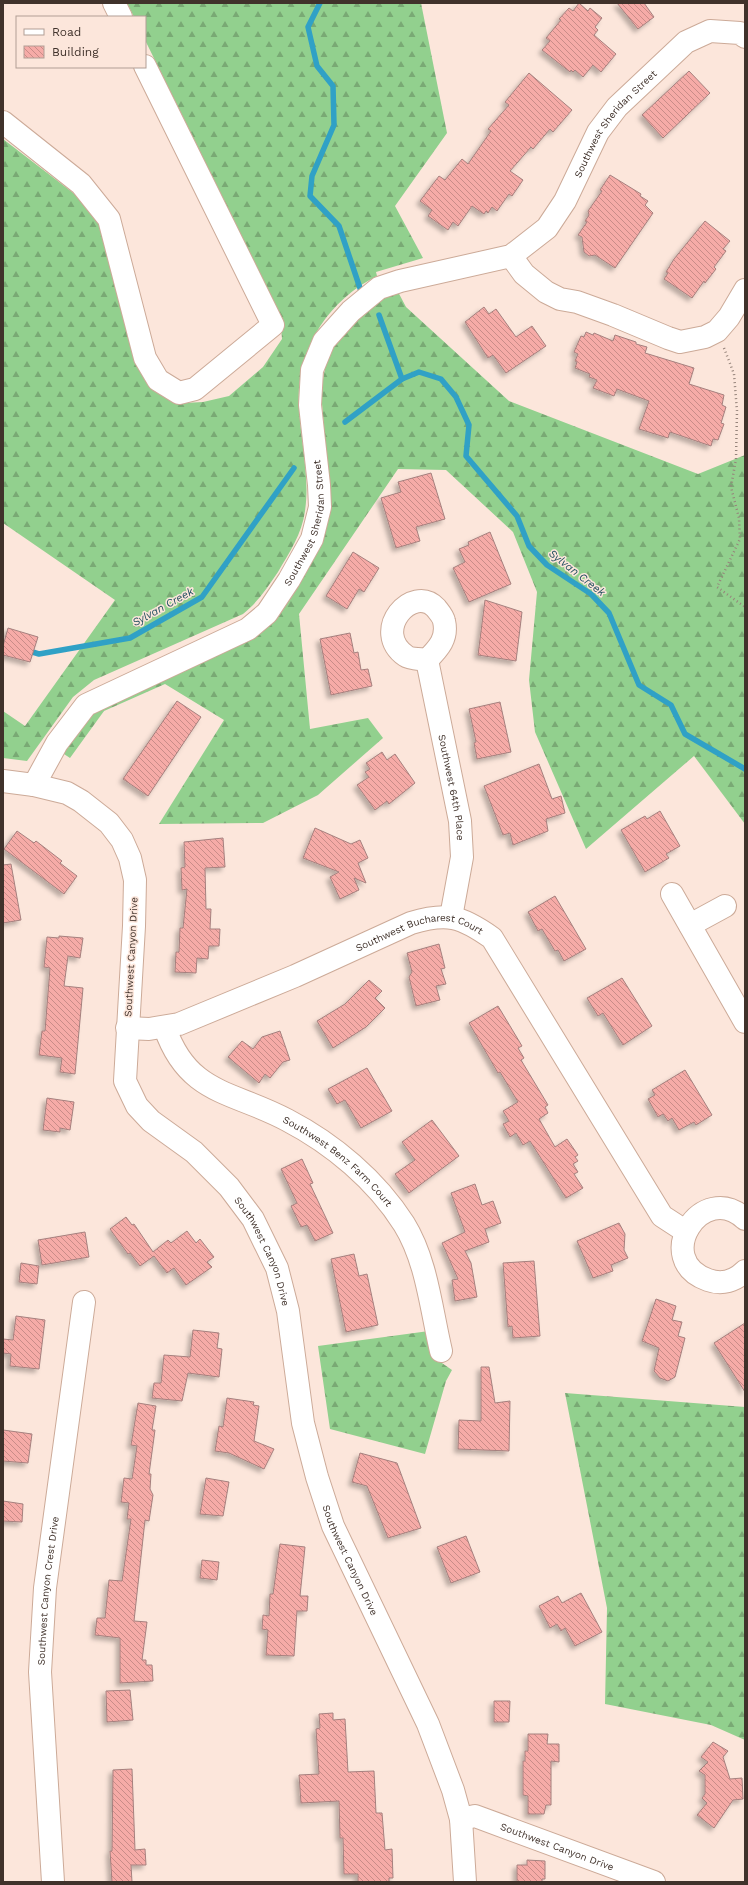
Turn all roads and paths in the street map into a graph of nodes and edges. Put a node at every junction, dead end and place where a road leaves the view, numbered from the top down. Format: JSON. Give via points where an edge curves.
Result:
{"nodes":[{"id":1,"x":114,"y":3,"type":"edge"},
{"id":2,"x":120,"y":16,"type":"edge"},
{"id":3,"x":745,"y":37,"type":"edge"},
{"id":4,"x":146,"y":68,"type":"edge"},
{"id":5,"x":3,"y":122,"type":"edge"},
{"id":6,"x":511,"y":256,"type":"junction"},
{"id":7,"x":745,"y":290,"type":"edge"},
{"id":8,"x":717,"y":331,"type":"junction"},
{"id":9,"x":745,"y":607,"type":"edge"},
{"id":10,"x":427,"y":660,"type":"dead end"},
{"id":11,"x":3,"y":781,"type":"edge"},
{"id":12,"x":34,"y":785,"type":"junction"},
{"id":13,"x":672,"y":894,"type":"dead end"},
{"id":14,"x":725,"y":906,"type":"dead end"},
{"id":15,"x":451,"y":917,"type":"junction"},
{"id":16,"x":690,"y":925,"type":"junction"},
{"id":17,"x":745,"y":1022,"type":"edge"},
{"id":18,"x":127,"y":1028,"type":"junction"},
{"id":19,"x":165,"y":1028,"type":"junction"},
{"id":20,"x":744,"y":1215,"type":"edge"},
{"id":21,"x":685,"y":1231,"type":"junction"},
{"id":22,"x":745,"y":1271,"type":"edge"},
{"id":23,"x":84,"y":1302,"type":"dead end"},
{"id":24,"x":441,"y":1351,"type":"dead end"},
{"id":25,"x":461,"y":1819,"type":"junction"},
{"id":26,"x":53,"y":1882,"type":"edge"},
{"id":27,"x":464,"y":1882,"type":"edge"},
{"id":28,"x":654,"y":1882,"type":"edge"}],
"edges":[{"from":1,"to":2,"type":"street"},
{"from":3,"to":6,"type":"street","name":"Southwest Sheridan Street","via":[[740,33],[710,32],[686,42],[617,107],[598,132],[565,201],[547,228]]},
{"from":4,"to":5,"type":"street","via":[[273,325],[195,389],[179,393],[158,380],[146,358],[109,219],[81,184]]},
{"from":6,"to":8,"type":"street","via":[[524,274],[546,292],[614,315],[668,338],[680,342],[693,341]]},
{"from":6,"to":12,"type":"street","name":"Southwest Sheridan Street","via":[[379,288],[351,311],[324,341],[312,370],[310,405],[320,507],[312,540],[272,606],[248,629],[86,704],[57,743]]},
{"from":7,"to":8,"type":"street","via":[[729,317]]},
{"from":8,"to":9,"type":"path","via":[[734,374],[737,411],[734,446],[736,459],[731,487],[739,518],[740,539],[717,587]]},
{"from":10,"to":15,"type":"street","name":"Southwest 64th Place","via":[[460,821],[462,857]]},
{"from":11,"to":12,"type":"street","name":"Southwest Canyon Drive"},
{"from":12,"to":18,"type":"street","name":"Southwest Canyon Drive","via":[[67,794],[81,801],[109,823],[122,840],[130,858],[134,880],[134,926]]},
{"from":13,"to":16,"type":"street"},
{"from":14,"to":16,"type":"street"},
{"from":15,"to":19,"type":"street","name":"Southwest Bucharest Court","via":[[430,917],[411,923],[295,976]]},
{"from":15,"to":21,"type":"street","name":"Southwest Bucharest Court","via":[[474,926],[492,938],[662,1216]]},
{"from":16,"to":17,"type":"street"},
{"from":18,"to":19,"type":"street","name":"Southwest Bucharest Court"},
{"from":18,"to":25,"type":"street","name":"Southwest Canyon Drive","via":[[125,1082],[137,1106],[152,1121],[194,1152],[229,1187],[253,1219],[277,1268],[288,1311],[302,1422],[333,1526],[433,1735]]},
{"from":19,"to":24,"type":"street","name":"Southwest Benz Farm Court","via":[[170,1045],[176,1054],[205,1084],[223,1094],[286,1119],[309,1133],[349,1163],[382,1194],[414,1241]]},
{"from":20,"to":21,"type":"street","via":[[720,1208],[709,1210],[694,1218]]},
{"from":21,"to":22,"type":"street","via":[[682,1244],[684,1256],[690,1268],[701,1277],[714,1282],[727,1282]]},
{"from":23,"to":26,"type":"street","name":"Southwest Canyon Crest Drive","via":[[44,1588],[40,1672]]},
{"from":25,"to":27,"type":"street","name":"Southwest Canyon Drive"},
{"from":25,"to":28,"type":"street","name":"Southwest Canyon Drive","via":[[475,1816]]}]}
